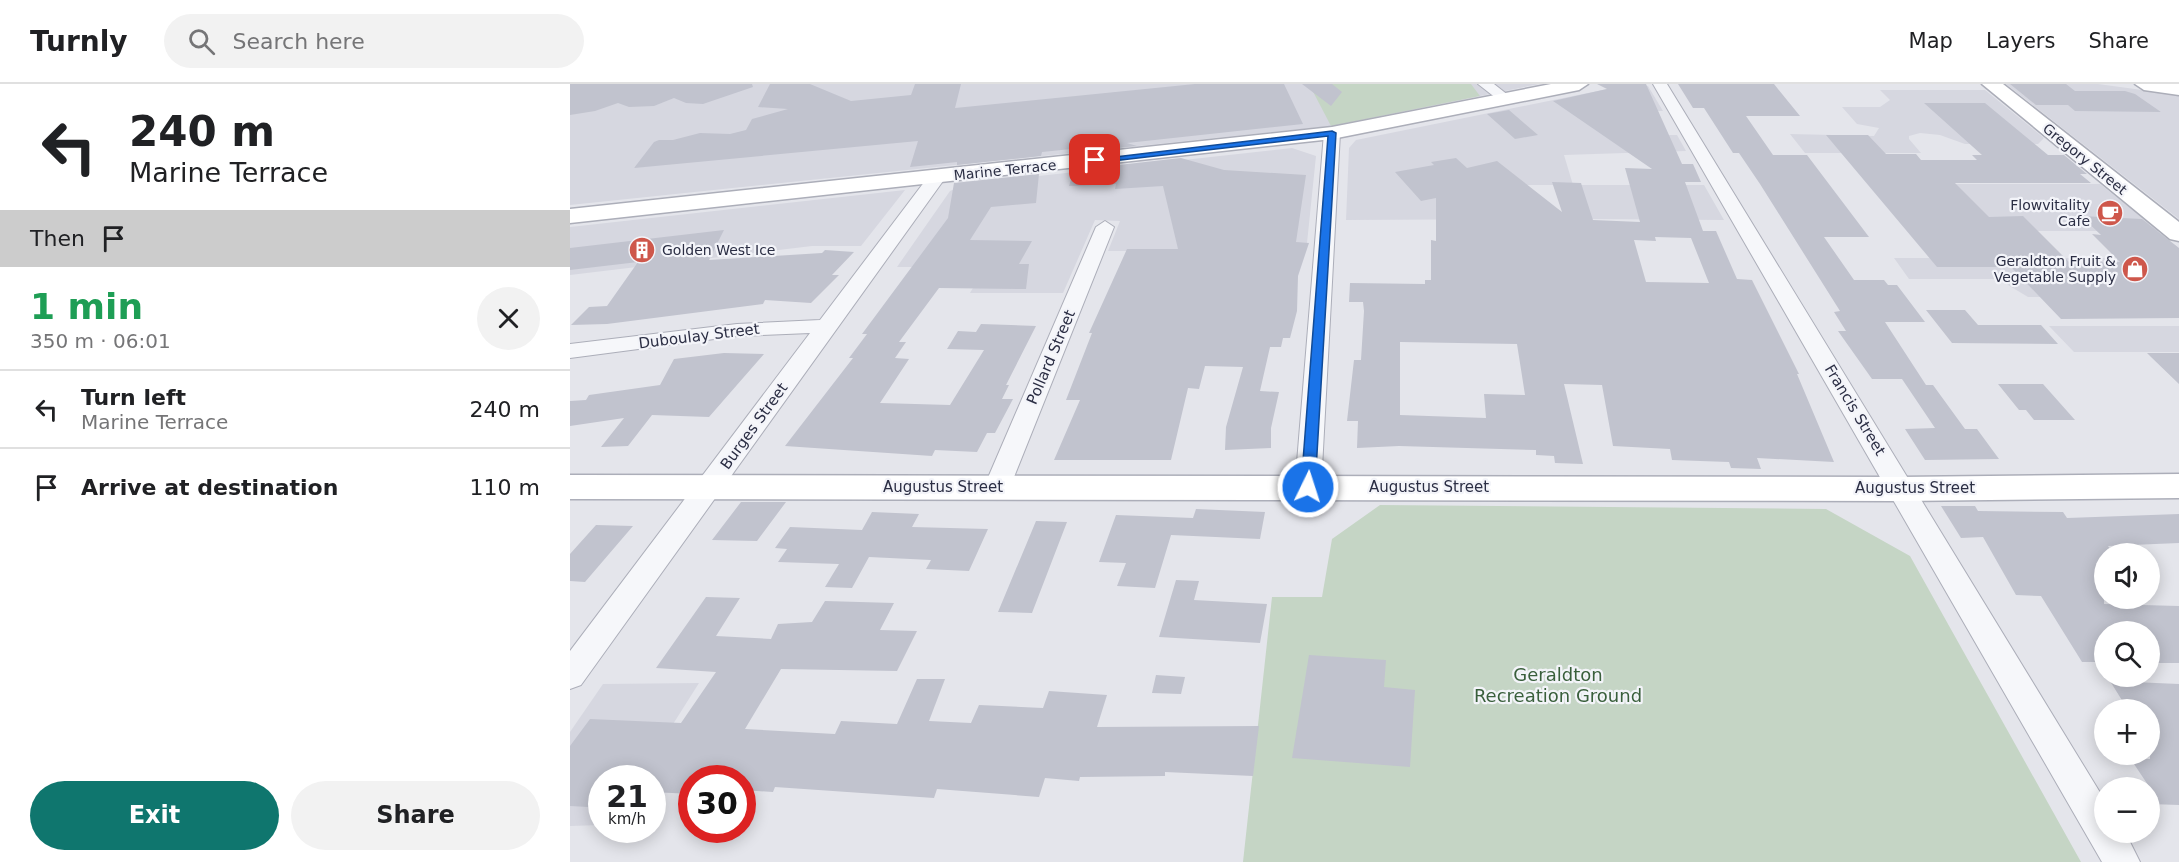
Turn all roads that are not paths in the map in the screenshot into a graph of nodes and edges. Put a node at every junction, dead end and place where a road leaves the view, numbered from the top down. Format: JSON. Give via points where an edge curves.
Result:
{"nodes":[{"id":1,"x":1485,"y":84,"type":"edge"},
{"id":2,"x":1580,"y":84,"type":"edge"},
{"id":3,"x":1660,"y":84,"type":"edge"},
{"id":4,"x":1991,"y":84,"type":"edge"},
{"id":5,"x":2144,"y":84,"type":"edge"},
{"id":6,"x":2174,"y":84,"type":"edge"},
{"id":7,"x":2179,"y":86,"type":"edge"},
{"id":8,"x":1506,"y":99,"type":"junction"},
{"id":9,"x":1332,"y":133,"type":"junction"},
{"id":10,"x":937,"y":177,"type":"junction"},
{"id":11,"x":570,"y":216,"type":"edge"},
{"id":12,"x":1104,"y":227,"type":"dead end"},
{"id":13,"x":2179,"y":234,"type":"edge"},
{"id":14,"x":828,"y":326,"type":"junction"},
{"id":15,"x":570,"y":351,"type":"edge"},
{"id":16,"x":710,"y":486,"type":"junction"},
{"id":17,"x":2179,"y":486,"type":"edge"},
{"id":18,"x":570,"y":487,"type":"edge"},
{"id":19,"x":997,"y":487,"type":"junction"},
{"id":20,"x":1308,"y":487,"type":"junction"},
{"id":21,"x":1901,"y":489,"type":"junction"},
{"id":22,"x":570,"y":675,"type":"edge"},
{"id":23,"x":2122,"y":862,"type":"edge"}],
"edges":[{"from":1,"to":8,"type":"street"},
{"from":2,"to":8,"type":"street","name":"Marine Terrace"},
{"from":3,"to":21,"type":"street","name":"Francis Street"},
{"from":4,"to":13,"type":"street","name":"Gregory Street"},
{"from":5,"to":7,"type":"street"},
{"from":6,"to":7,"type":"street"},
{"from":8,"to":9,"type":"street","name":"Marine Terrace"},
{"from":9,"to":10,"type":"street","name":"Marine Terrace"},
{"from":9,"to":20,"type":"street"},
{"from":10,"to":11,"type":"street","name":"Marine Terrace"},
{"from":10,"to":14,"type":"street","name":"Burges Street"},
{"from":12,"to":19,"type":"street","name":"Pollard Street"},
{"from":14,"to":15,"type":"street","name":"Duboulay Street","via":[[737,330]]},
{"from":14,"to":16,"type":"street","name":"Burges Street"},
{"from":16,"to":18,"type":"street","name":"Augustus Street"},
{"from":16,"to":19,"type":"street","name":"Augustus Street"},
{"from":16,"to":22,"type":"street","name":"Burges Street"},
{"from":17,"to":21,"type":"street","name":"Augustus Street"},
{"from":19,"to":20,"type":"street","name":"Augustus Street"},
{"from":20,"to":21,"type":"street","name":"Augustus Street"},
{"from":21,"to":23,"type":"street","name":"Francis Street"}]}
